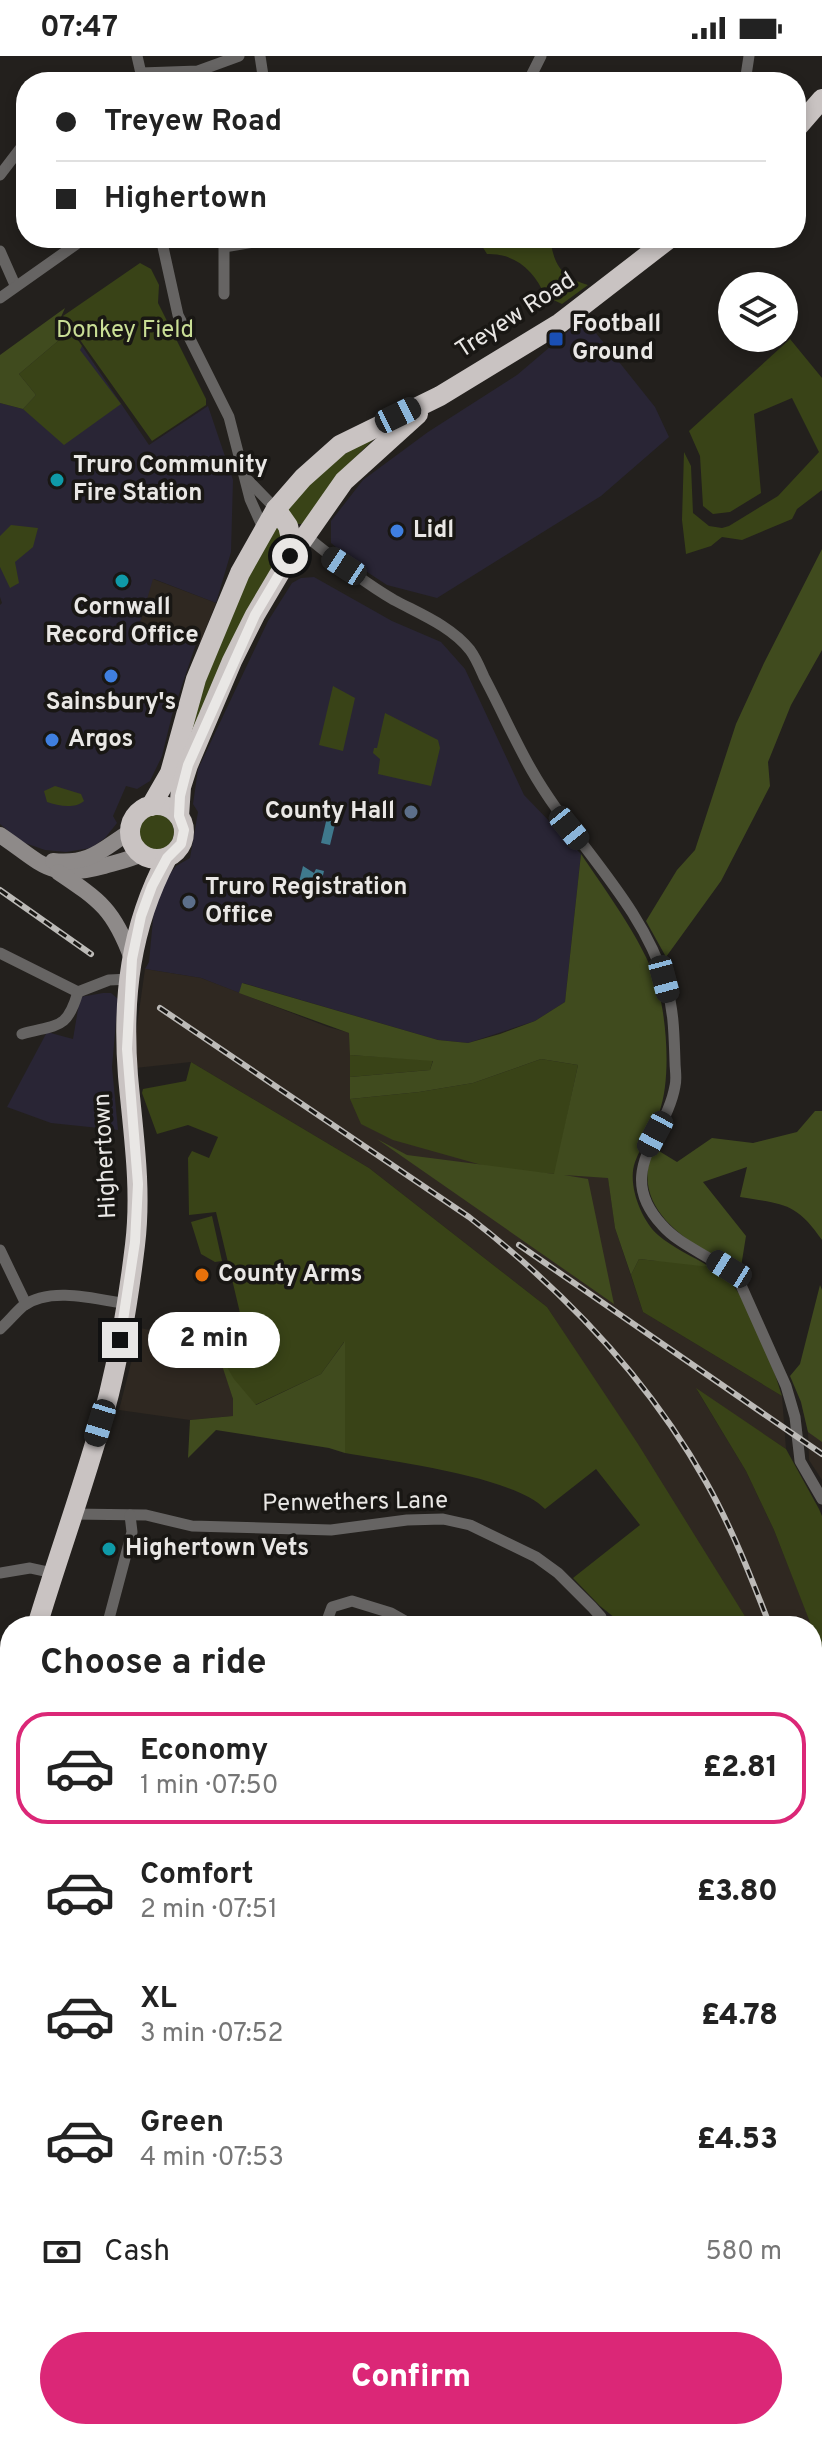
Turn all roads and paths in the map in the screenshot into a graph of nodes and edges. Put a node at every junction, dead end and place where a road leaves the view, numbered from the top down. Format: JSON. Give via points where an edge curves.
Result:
{"nodes":[{"id":1,"x":239,"y":56,"type":"edge"},
{"id":2,"x":190,"y":72,"type":"edge"},
{"id":3,"x":822,"y":99,"type":"edge"},
{"id":4,"x":806,"y":117,"type":"edge"},
{"id":5,"x":16,"y":154,"type":"edge"},
{"id":6,"x":0,"y":175,"type":"edge"},
{"id":7,"x":70,"y":248,"type":"edge"},
{"id":8,"x":163,"y":248,"type":"edge"},
{"id":9,"x":224,"y":248,"type":"edge"},
{"id":10,"x":652,"y":248,"type":"edge"},
{"id":11,"x":0,"y":251,"type":"edge"},
{"id":12,"x":15,"y":285,"type":"junction"},
{"id":13,"x":224,"y":294,"type":"dead end"},
{"id":14,"x":0,"y":298,"type":"edge"},
{"id":15,"x":440,"y":396,"type":"junction"},
{"id":16,"x":245,"y":477,"type":"junction"},
{"id":17,"x":255,"y":486,"type":"junction"},
{"id":18,"x":290,"y":494,"type":"junction"},
{"id":19,"x":263,"y":528,"type":"junction"},
{"id":20,"x":300,"y":540,"type":"junction"},
{"id":21,"x":151,"y":806,"type":"junction"},
{"id":22,"x":179,"y":816,"type":"junction"},
{"id":23,"x":131,"y":831,"type":"junction"},
{"id":24,"x":0,"y":835,"type":"edge"},
{"id":25,"x":142,"y":854,"type":"junction"},
{"id":26,"x":28,"y":855,"type":"junction"},
{"id":27,"x":167,"y":858,"type":"junction"},
{"id":28,"x":58,"y":872,"type":"junction"},
{"id":29,"x":0,"y":953,"type":"edge"},
{"id":30,"x":131,"y":969,"type":"junction"},
{"id":31,"x":78,"y":992,"type":"junction"},
{"id":32,"x":22,"y":1034,"type":"dead end"},
{"id":33,"x":0,"y":1250,"type":"edge"},
{"id":34,"x":26,"y":1304,"type":"junction"},
{"id":35,"x":126,"y":1304,"type":"junction"},
{"id":36,"x":0,"y":1329,"type":"edge"},
{"id":37,"x":822,"y":1499,"type":"edge"},
{"id":38,"x":72,"y":1514,"type":"junction"},
{"id":39,"x":130,"y":1515,"type":"junction"},
{"id":40,"x":0,"y":1573,"type":"edge"},
{"id":41,"x":53,"y":1573,"type":"junction"},
{"id":42,"x":40,"y":1616,"type":"edge"},
{"id":43,"x":113,"y":1616,"type":"edge"},
{"id":44,"x":329,"y":1616,"type":"edge"},
{"id":45,"x":396,"y":1616,"type":"edge"},
{"id":46,"x":600,"y":1616,"type":"edge"}],
"edges":[{"from":1,"to":2,"type":"street"},
{"from":3,"to":4,"type":"highway"},
{"from":5,"to":6,"type":"street"},
{"from":7,"to":12,"type":"street"},
{"from":8,"to":16,"type":"street","via":[[178,315],[229,417]]},
{"from":9,"to":13,"type":"street"},
{"from":10,"to":15,"type":"highway","name":"Treyew Road","via":[[560,323]]},
{"from":11,"to":12,"type":"street"},
{"from":12,"to":14,"type":"street"},
{"from":15,"to":18,"type":"highway","name":"Treyew Road","via":[[340,445]]},
{"from":15,"to":20,"type":"highway","name":"Treyew Road","via":[[362,462]]},
{"from":16,"to":17,"type":"street"},
{"from":16,"to":19,"type":"street"},
{"from":17,"to":18,"type":"street"},
{"from":17,"to":20,"type":"street"},
{"from":18,"to":20,"type":"highway","name":"Treyew Road"},
{"from":19,"to":20,"type":"highway","name":"Treyew Road"},
{"from":19,"to":21,"type":"highway","name":"Treyew Road","via":[[196,679],[170,773]]},
{"from":20,"to":22,"type":"highway","name":"Treyew Road","via":[[255,615],[216,700],[183,778]]},
{"from":20,"to":37,"type":"street","via":[[445,628],[469,649],[532,770],[627,903],[664,979],[675,1034],[676,1082],[668,1111],[646,1152],[642,1187],[662,1225],[729,1269],[740,1283],[786,1386],[800,1461]]},
{"from":21,"to":22,"type":"highway","via":[[168,807]]},
{"from":21,"to":23,"type":"highway","via":[[139,813]]},
{"from":22,"to":27,"type":"highway","via":[[183,838]]},
{"from":23,"to":25,"type":"highway"},
{"from":23,"to":26,"type":"street","via":[[98,855],[81,859]]},
{"from":24,"to":26,"type":"street"},
{"from":25,"to":27,"type":"highway"},
{"from":25,"to":28,"type":"street","via":[[84,871]]},
{"from":25,"to":30,"type":"highway","name":"Highertown","via":[[131,915]]},
{"from":26,"to":28,"type":"street"},
{"from":27,"to":30,"type":"highway","name":"Highertown","via":[[146,900]]},
{"from":28,"to":30,"type":"street","via":[[108,910],[122,932]]},
{"from":29,"to":31,"type":"street"},
{"from":30,"to":31,"type":"street"},
{"from":30,"to":35,"type":"highway","name":"Highertown","via":[[127,1049],[138,1184]]},
{"from":31,"to":32,"type":"street","via":[[65,1022]]},
{"from":33,"to":34,"type":"street"},
{"from":34,"to":35,"type":"street","via":[[71,1296]]},
{"from":34,"to":36,"type":"street"},
{"from":35,"to":38,"type":"highway","name":"Highertown","via":[[108,1397]]},
{"from":38,"to":39,"type":"street","name":"Penwethers Lane"},
{"from":38,"to":41,"type":"highway","name":"Highertown"},
{"from":39,"to":43,"type":"street","via":[[132,1532]]},
{"from":39,"to":46,"type":"street","name":"Penwethers Lane","via":[[192,1526],[331,1530],[443,1519],[470,1525],[536,1557]]},
{"from":40,"to":41,"type":"street","via":[[30,1568]]},
{"from":41,"to":42,"type":"highway","name":"Highertown"},
{"from":44,"to":45,"type":"street","via":[[332,1607],[352,1601]]}]}
